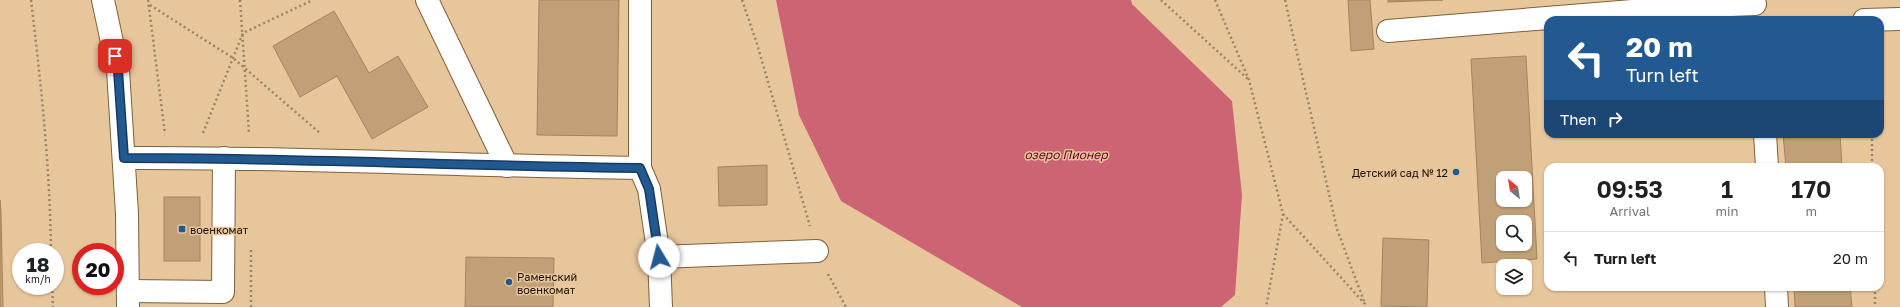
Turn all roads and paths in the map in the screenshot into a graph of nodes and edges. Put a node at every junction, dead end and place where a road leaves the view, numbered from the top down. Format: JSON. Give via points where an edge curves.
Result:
{"nodes":[{"id":1,"x":31,"y":0,"type":"edge"},
{"id":2,"x":103,"y":0,"type":"edge"},
{"id":3,"x":148,"y":0,"type":"edge"},
{"id":4,"x":240,"y":0,"type":"edge"},
{"id":5,"x":313,"y":0,"type":"edge"},
{"id":6,"x":426,"y":0,"type":"edge"},
{"id":7,"x":640,"y":0,"type":"edge"},
{"id":8,"x":742,"y":0,"type":"edge"},
{"id":9,"x":1161,"y":0,"type":"edge"},
{"id":10,"x":1215,"y":0,"type":"edge"},
{"id":11,"x":1284,"y":0,"type":"edge"},
{"id":12,"x":149,"y":5,"type":"junction"},
{"id":13,"x":1755,"y":8,"type":"edge"},
{"id":14,"x":1570,"y":16,"type":"edge"},
{"id":15,"x":1544,"y":18,"type":"edge"},
{"id":16,"x":1884,"y":19,"type":"edge"},
{"id":17,"x":1900,"y":19,"type":"edge"},
{"id":18,"x":1388,"y":31,"type":"dead end"},
{"id":19,"x":243,"y":33,"type":"junction"},
{"id":20,"x":233,"y":58,"type":"junction"},
{"id":21,"x":245,"y":68,"type":"junction"},
{"id":22,"x":1248,"y":80,"type":"junction"},
{"id":23,"x":202,"y":134,"type":"dead end"},
{"id":24,"x":322,"y":135,"type":"dead end"},
{"id":25,"x":1765,"y":138,"type":"edge"},
{"id":26,"x":1872,"y":138,"type":"edge"},
{"id":27,"x":166,"y":141,"type":"dead end"},
{"id":28,"x":124,"y":158,"type":"junction"},
{"id":29,"x":224,"y":158,"type":"junction"},
{"id":30,"x":250,"y":158,"type":"junction"},
{"id":31,"x":1767,"y":163,"type":"edge"},
{"id":32,"x":1872,"y":163,"type":"edge"},
{"id":33,"x":507,"y":166,"type":"junction"},
{"id":34,"x":640,"y":168,"type":"junction"},
{"id":35,"x":1283,"y":214,"type":"junction"},
{"id":36,"x":51,"y":243,"type":"edge"},
{"id":37,"x":817,"y":251,"type":"junction"},
{"id":38,"x":659,"y":257,"type":"junction"},
{"id":39,"x":1776,"y":291,"type":"edge"},
{"id":40,"x":1875,"y":291,"type":"edge"},
{"id":41,"x":52,"y":295,"type":"edge"},
{"id":42,"x":128,"y":299,"type":"edge"},
{"id":43,"x":223,"y":300,"type":"edge"},
{"id":44,"x":1365,"y":305,"type":"edge"},
{"id":45,"x":52,"y":307,"type":"edge"},
{"id":46,"x":661,"y":307,"type":"edge"},
{"id":47,"x":846,"y":307,"type":"edge"},
{"id":48,"x":1266,"y":307,"type":"edge"},
{"id":49,"x":1777,"y":307,"type":"edge"},
{"id":50,"x":1875,"y":307,"type":"edge"}],
"edges":[{"from":1,"to":36,"type":"path","via":[[43,105]]},
{"from":2,"to":28,"type":"main road","via":[[118,70]]},
{"from":3,"to":12,"type":"path"},
{"from":4,"to":19,"type":"path"},
{"from":5,"to":19,"type":"path"},
{"from":6,"to":33,"type":"main road"},
{"from":7,"to":34,"type":"main road"},
{"from":8,"to":37,"type":"path"},
{"from":9,"to":22,"type":"path"},
{"from":10,"to":22,"type":"path"},
{"from":11,"to":44,"type":"path","via":[[1337,229]]},
{"from":12,"to":20,"type":"path"},
{"from":12,"to":27,"type":"path"},
{"from":13,"to":14,"type":"main road","via":[[1680,7]]},
{"from":15,"to":18,"type":"main road"},
{"from":16,"to":17,"type":"main road"},
{"from":19,"to":20,"type":"path"},
{"from":19,"to":21,"type":"path"},
{"from":20,"to":21,"type":"path"},
{"from":20,"to":23,"type":"path"},
{"from":21,"to":24,"type":"path"},
{"from":21,"to":30,"type":"path"},
{"from":22,"to":35,"type":"path"},
{"from":25,"to":31,"type":"main road"},
{"from":26,"to":32,"type":"path"},
{"from":28,"to":29,"type":"main road"},
{"from":28,"to":42,"type":"main road"},
{"from":29,"to":30,"type":"main road"},
{"from":29,"to":43,"type":"main road"},
{"from":30,"to":33,"type":"main road"},
{"from":33,"to":34,"type":"main road"},
{"from":34,"to":38,"type":"main road","via":[[649,189]]},
{"from":35,"to":44,"type":"path"},
{"from":35,"to":48,"type":"path"},
{"from":37,"to":38,"type":"main road"},
{"from":37,"to":47,"type":"path"},
{"from":38,"to":46,"type":"main road"},
{"from":39,"to":49,"type":"main road"},
{"from":40,"to":50,"type":"path"},
{"from":41,"to":45,"type":"path"},
{"from":42,"to":43,"type":"main road"}]}
